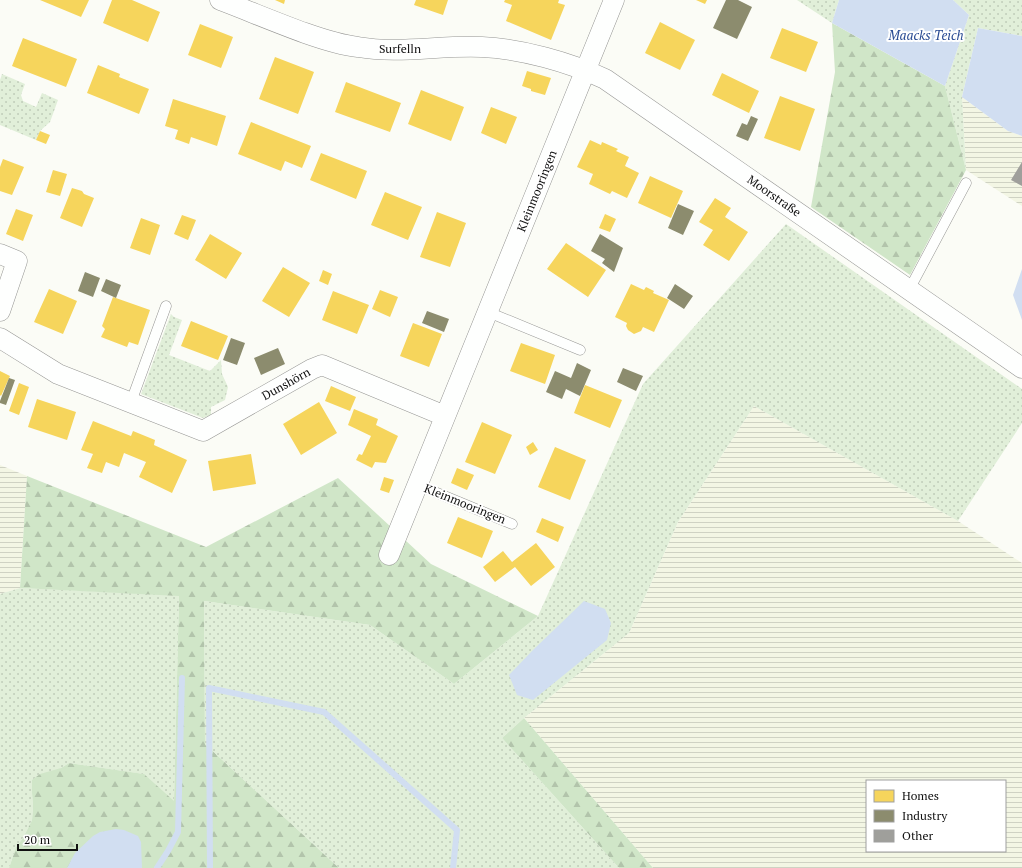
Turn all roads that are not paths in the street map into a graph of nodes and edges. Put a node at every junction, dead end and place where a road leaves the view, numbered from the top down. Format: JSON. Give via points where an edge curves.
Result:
{"nodes":[{"id":1,"x":220,"y":0,"type":"edge"},
{"id":2,"x":614,"y":0,"type":"edge"},
{"id":3,"x":586,"y":70,"type":"junction"},
{"id":4,"x":966,"y":183,"type":"dead end"},
{"id":5,"x":0,"y":254,"type":"edge"},
{"id":6,"x":909,"y":290,"type":"junction"},
{"id":7,"x":166,"y":306,"type":"dead end"},
{"id":8,"x":0,"y":311,"type":"edge"},
{"id":9,"x":488,"y":312,"type":"junction"},
{"id":10,"x":0,"y":338,"type":"edge"},
{"id":11,"x":580,"y":350,"type":"dead end"},
{"id":12,"x":1022,"y":368,"type":"edge"},
{"id":13,"x":131,"y":402,"type":"junction"},
{"id":14,"x":445,"y":416,"type":"junction"},
{"id":15,"x":418,"y":485,"type":"junction"},
{"id":16,"x":512,"y":524,"type":"dead end"},
{"id":17,"x":389,"y":554,"type":"dead end"}],
"edges":[{"from":1,"to":3,"type":"street","name":"Surfelln","via":[[291,28],[359,48],[394,50],[482,47],[522,52]]},
{"from":2,"to":3,"type":"street"},
{"from":3,"to":6,"type":"street","name":"Moorstraße","via":[[605,79]]},
{"from":3,"to":9,"type":"street","name":"Kleinmooringen"},
{"from":4,"to":6,"type":"lane"},
{"from":5,"to":8,"type":"street","via":[[17,261]]},
{"from":6,"to":12,"type":"street","name":"Moorstraße"},
{"from":7,"to":13,"type":"lane"},
{"from":9,"to":11,"type":"lane"},
{"from":9,"to":14,"type":"street","name":"Kleinmooringen"},
{"from":10,"to":13,"type":"street","name":"Dunshörn","via":[[58,374]]},
{"from":13,"to":14,"type":"street","name":"Dunshörn","via":[[202,431],[322,365]]},
{"from":14,"to":15,"type":"street","name":"Kleinmooringen"},
{"from":15,"to":16,"type":"lane","name":"Kleinmooringen"},
{"from":15,"to":17,"type":"street","name":"Kleinmooringen"}]}
